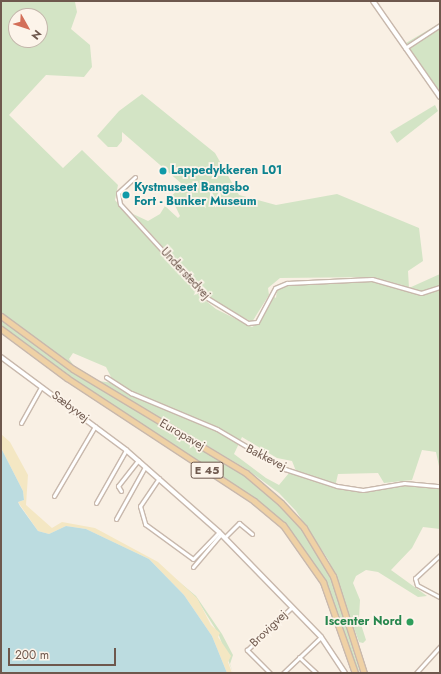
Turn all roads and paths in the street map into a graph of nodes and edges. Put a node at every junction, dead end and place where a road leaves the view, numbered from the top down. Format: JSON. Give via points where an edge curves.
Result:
{"nodes":[{"id":1,"x":373,"y":1,"type":"edge"},
{"id":2,"x":440,"y":26,"type":"edge"},
{"id":3,"x":405,"y":48,"type":"junction"},
{"id":4,"x":440,"y":97,"type":"edge"},
{"id":5,"x":135,"y":177,"type":"dead end"},
{"id":6,"x":440,"y":287,"type":"edge"},
{"id":7,"x":1,"y":316,"type":"edge"},
{"id":8,"x":1,"y":329,"type":"edge"},
{"id":9,"x":1,"y":358,"type":"edge"},
{"id":10,"x":106,"y":377,"type":"dead end"},
{"id":11,"x":42,"y":386,"type":"junction"},
{"id":12,"x":20,"y":424,"type":"dead end"},
{"id":13,"x":95,"y":426,"type":"junction"},
{"id":14,"x":126,"y":450,"type":"junction"},
{"id":15,"x":138,"y":460,"type":"junction"},
{"id":16,"x":146,"y":467,"type":"junction"},
{"id":17,"x":159,"y":478,"type":"junction"},
{"id":18,"x":440,"y":486,"type":"edge"},
{"id":19,"x":121,"y":491,"type":"dead end"},
{"id":20,"x":54,"y":496,"type":"dead end"},
{"id":21,"x":96,"y":503,"type":"dead end"},
{"id":22,"x":116,"y":519,"type":"dead end"},
{"id":23,"x":220,"y":533,"type":"junction"},
{"id":24,"x":252,"y":534,"type":"dead end"},
{"id":25,"x":225,"y":538,"type":"junction"},
{"id":26,"x":440,"y":555,"type":"edge"},
{"id":27,"x":193,"y":567,"type":"dead end"},
{"id":28,"x":440,"y":597,"type":"edge"},
{"id":29,"x":292,"y":607,"type":"junction"},
{"id":30,"x":321,"y":637,"type":"junction"},
{"id":31,"x":440,"y":646,"type":"edge"},
{"id":32,"x":299,"y":658,"type":"junction"},
{"id":33,"x":270,"y":673,"type":"edge"},
{"id":34,"x":283,"y":673,"type":"edge"},
{"id":35,"x":316,"y":673,"type":"edge"},
{"id":36,"x":345,"y":673,"type":"edge"},
{"id":37,"x":355,"y":673,"type":"edge"},
{"id":38,"x":364,"y":673,"type":"edge"},
{"id":39,"x":416,"y":673,"type":"edge"}],
"edges":[{"from":1,"to":3,"type":"street"},
{"from":2,"to":3,"type":"street"},
{"from":3,"to":4,"type":"street"},
{"from":5,"to":6,"type":"street","name":"Understedvej","via":[[118,193],[120,204],[204,296],[248,323],[257,322],[275,288],[287,283],[372,279],[421,293]]},
{"from":7,"to":38,"type":"main road","name":"Europavej","number":"E 45","via":[[73,369],[246,473],[281,503],[308,534],[333,576]]},
{"from":8,"to":37,"type":"main road","name":"Europavej","number":"E 45","via":[[67,378],[254,501],[283,525],[323,582]]},
{"from":9,"to":11,"type":"street","name":"Sæbyvej"},
{"from":10,"to":18,"type":"street","name":"Bakkevej","via":[[131,393],[216,429],[285,469],[337,486],[363,490],[404,483]]},
{"from":11,"to":12,"type":"street"},
{"from":11,"to":13,"type":"street","name":"Sæbyvej"},
{"from":13,"to":14,"type":"street","name":"Sæbyvej"},
{"from":13,"to":20,"type":"street"},
{"from":14,"to":15,"type":"street","name":"Sæbyvej"},
{"from":14,"to":21,"type":"street"},
{"from":15,"to":16,"type":"street","name":"Sæbyvej"},
{"from":15,"to":19,"type":"street","via":[[118,486]]},
{"from":16,"to":17,"type":"street","name":"Sæbyvej"},
{"from":16,"to":22,"type":"street"},
{"from":17,"to":23,"type":"street","name":"Sæbyvej"},
{"from":17,"to":23,"type":"street","via":[[140,506],[145,524],[193,559]]},
{"from":23,"to":25,"type":"street","name":"Sæbyvej"},
{"from":23,"to":27,"type":"street"},
{"from":24,"to":25,"type":"street","via":[[239,523]]},
{"from":25,"to":29,"type":"street","name":"Sæbyvej"},
{"from":26,"to":28,"type":"street","via":[[422,568],[415,582]]},
{"from":29,"to":30,"type":"street","name":"Sæbyvej"},
{"from":29,"to":33,"type":"street","name":"Brovigvej","via":[[247,650]]},
{"from":30,"to":32,"type":"street"},
{"from":30,"to":36,"type":"street","name":"Sæbyvej"},
{"from":31,"to":39,"type":"street"},
{"from":32,"to":34,"type":"street"},
{"from":32,"to":35,"type":"street"}]}
